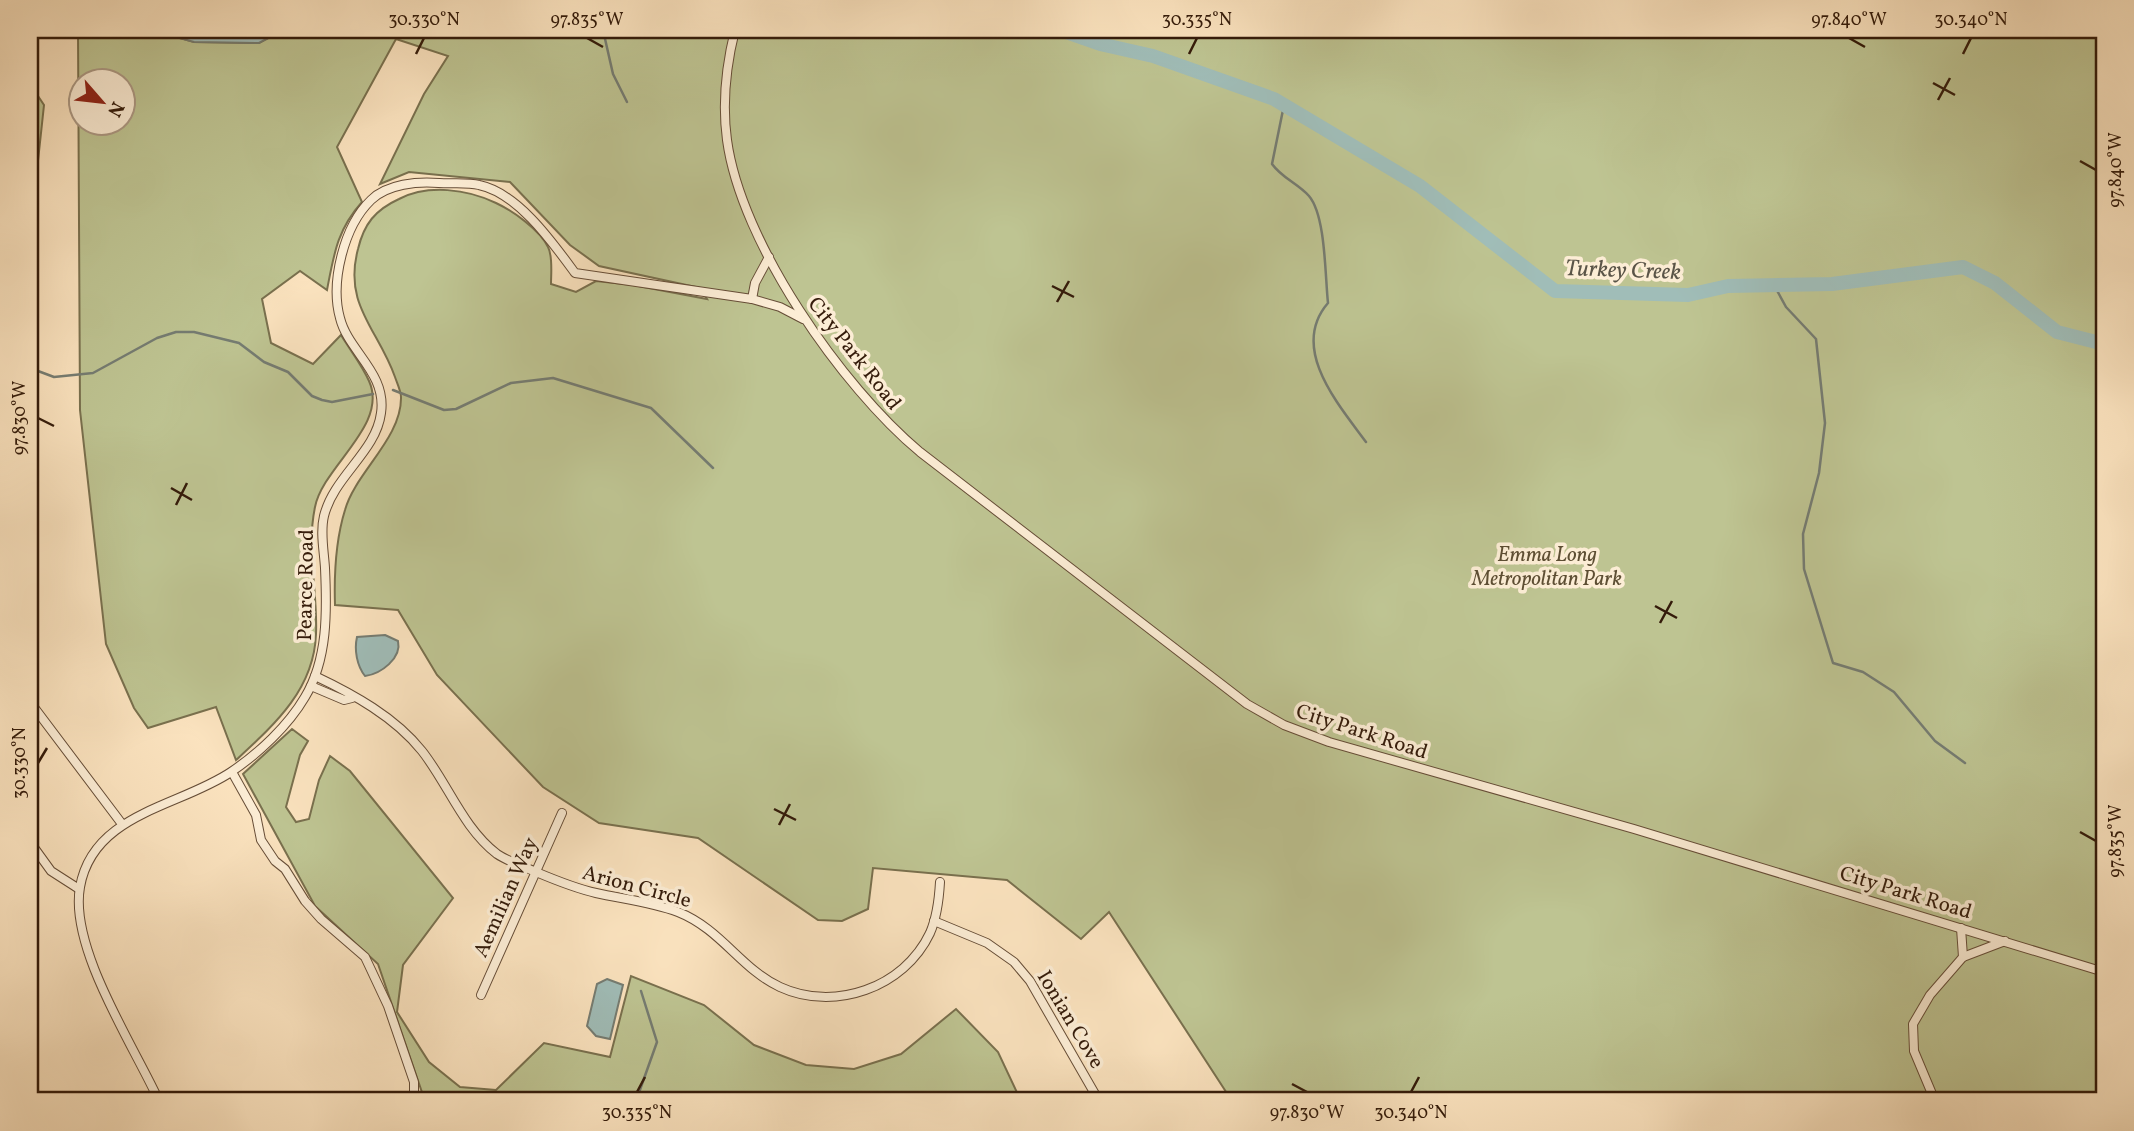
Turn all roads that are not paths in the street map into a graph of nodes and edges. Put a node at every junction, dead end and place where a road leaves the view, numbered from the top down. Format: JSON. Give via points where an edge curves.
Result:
{"nodes":[{"id":1,"x":735,"y":30,"type":"edge"},
{"id":2,"x":769,"y":257,"type":"junction"},
{"id":3,"x":752,"y":299,"type":"junction"},
{"id":4,"x":806,"y":320,"type":"junction"},
{"id":5,"x":315,"y":676,"type":"junction"},
{"id":6,"x":311,"y":686,"type":"junction"},
{"id":7,"x":352,"y":698,"type":"junction"},
{"id":8,"x":30,"y":702,"type":"edge"},
{"id":9,"x":232,"y":772,"type":"junction"},
{"id":10,"x":562,"y":813,"type":"dead end"},
{"id":11,"x":122,"y":824,"type":"junction"},
{"id":12,"x":30,"y":842,"type":"edge"},
{"id":13,"x":535,"y":871,"type":"junction"},
{"id":14,"x":940,"y":882,"type":"dead end"},
{"id":15,"x":79,"y":889,"type":"junction"},
{"id":16,"x":934,"y":921,"type":"junction"},
{"id":17,"x":1961,"y":928,"type":"junction"},
{"id":18,"x":2006,"y":941,"type":"junction"},
{"id":19,"x":1963,"y":957,"type":"junction"},
{"id":20,"x":2104,"y":972,"type":"edge"},
{"id":21,"x":481,"y":996,"type":"dead end"},
{"id":22,"x":414,"y":1093,"type":"dead end"},
{"id":23,"x":159,"y":1101,"type":"edge"},
{"id":24,"x":1099,"y":1101,"type":"edge"},
{"id":25,"x":1935,"y":1101,"type":"edge"}],
"edges":[{"from":1,"to":2,"type":"street","name":"City Park Road","via":[[724,91],[727,142],[738,185]]},
{"from":2,"to":3,"type":"street"},
{"from":2,"to":4,"type":"street","name":"City Park Road"},
{"from":3,"to":4,"type":"street","name":"Pearce Road"},
{"from":3,"to":5,"type":"street","name":"Pearce Road","via":[[575,272],[537,223],[481,185],[422,182],[401,185],[372,198],[353,225],[338,279],[340,319],[380,388],[382,409],[378,428],[341,478],[324,515],[326,626]]},
{"from":4,"to":17,"type":"street","name":"City Park Road","via":[[870,405],[905,440],[1195,667],[1274,720],[1329,742]]},
{"from":5,"to":6,"type":"street","name":"Pearce Road"},
{"from":5,"to":7,"type":"street","name":"Arion Circle"},
{"from":6,"to":7,"type":"street","name":"Arion Circle","via":[[344,700]]},
{"from":6,"to":9,"type":"street","name":"Pearce Road","via":[[288,721]]},
{"from":7,"to":13,"type":"street","name":"Arion Circle","via":[[396,725],[422,751],[484,842],[498,855]]},
{"from":8,"to":11,"type":"street"},
{"from":9,"to":11,"type":"street","name":"Pearce Road"},
{"from":9,"to":22,"type":"street","via":[[271,855],[297,884],[305,901],[366,957],[376,974]]},
{"from":10,"to":13,"type":"street","name":"Aemilian Way"},
{"from":11,"to":15,"type":"street","name":"Pearce Road","via":[[86,866]]},
{"from":12,"to":15,"type":"street","via":[[51,871]]},
{"from":13,"to":16,"type":"street","name":"Arion Circle","via":[[583,890],[687,915],[715,932],[770,981],[809,995],[851,994],[889,979],[919,951]]},
{"from":13,"to":21,"type":"street","name":"Aemilian Way"},
{"from":14,"to":16,"type":"street","name":"Arion Circle"},
{"from":15,"to":23,"type":"street","name":"Pearce Road","via":[[80,923],[99,982]]},
{"from":16,"to":24,"type":"street","name":"Ionian Cove","via":[[987,943],[1014,962],[1030,981]]},
{"from":17,"to":18,"type":"street","name":"City Park Road"},
{"from":17,"to":19,"type":"street"},
{"from":18,"to":19,"type":"street"},
{"from":18,"to":20,"type":"street","name":"City Park Road"},
{"from":19,"to":25,"type":"street","via":[[1930,995],[1913,1024],[1914,1051]]}]}
